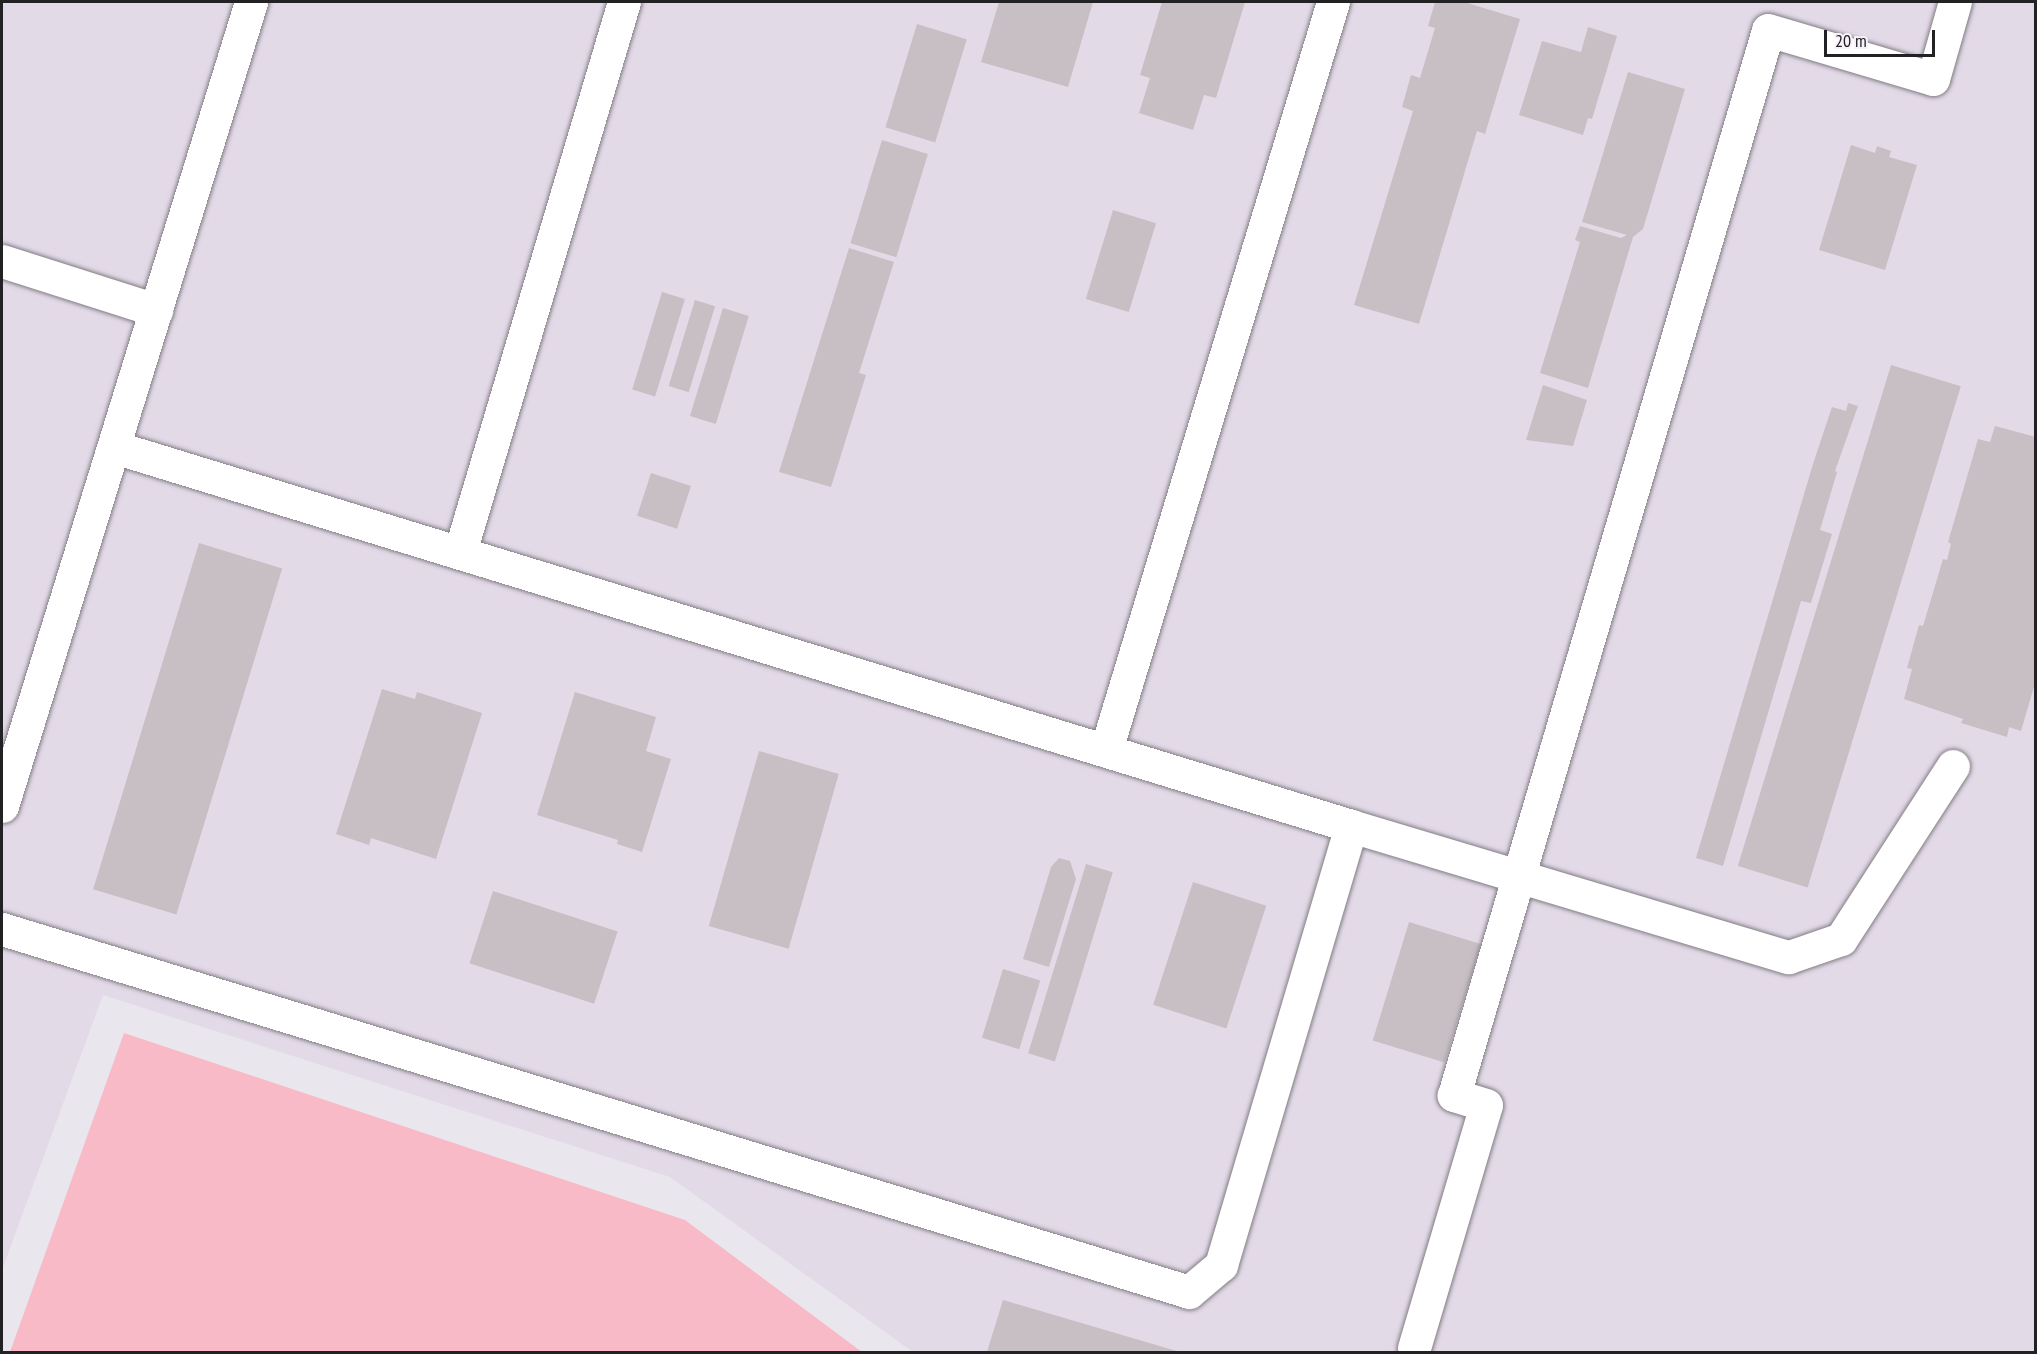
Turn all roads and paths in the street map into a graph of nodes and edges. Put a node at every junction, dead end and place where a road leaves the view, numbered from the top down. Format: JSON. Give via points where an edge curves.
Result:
{"nodes":[{"id":1,"x":251,"y":2,"type":"edge"},
{"id":2,"x":624,"y":2,"type":"edge"},
{"id":3,"x":1333,"y":2,"type":"edge"},
{"id":4,"x":1955,"y":2,"type":"edge"},
{"id":5,"x":2,"y":261,"type":"edge"},
{"id":6,"x":156,"y":310,"type":"junction"},
{"id":7,"x":114,"y":447,"type":"junction"},
{"id":8,"x":460,"y":552,"type":"junction"},
{"id":9,"x":1106,"y":750,"type":"junction"},
{"id":10,"x":1953,"y":766,"type":"dead end"},
{"id":11,"x":2,"y":806,"type":"edge"},
{"id":12,"x":1351,"y":826,"type":"junction"},
{"id":13,"x":1518,"y":877,"type":"junction"},
{"id":14,"x":2,"y":929,"type":"edge"},
{"id":15,"x":1414,"y":1348,"type":"dead end"}],
"edges":[{"from":1,"to":6,"type":"lane"},
{"from":2,"to":8,"type":"lane"},
{"from":3,"to":9,"type":"lane"},
{"from":4,"to":13,"type":"lane","via":[[1933,79],[1768,30]]},
{"from":5,"to":6,"type":"lane"},
{"from":6,"to":7,"type":"lane"},
{"from":7,"to":8,"type":"lane"},
{"from":7,"to":11,"type":"lane"},
{"from":8,"to":9,"type":"lane"},
{"from":9,"to":12,"type":"lane"},
{"from":10,"to":13,"type":"lane","via":[[1841,939],[1789,957]]},
{"from":12,"to":13,"type":"lane"},
{"from":12,"to":14,"type":"lane","via":[[1221,1265],[1189,1292]]},
{"from":13,"to":15,"type":"lane","via":[[1454,1095],[1486,1105]]}]}
